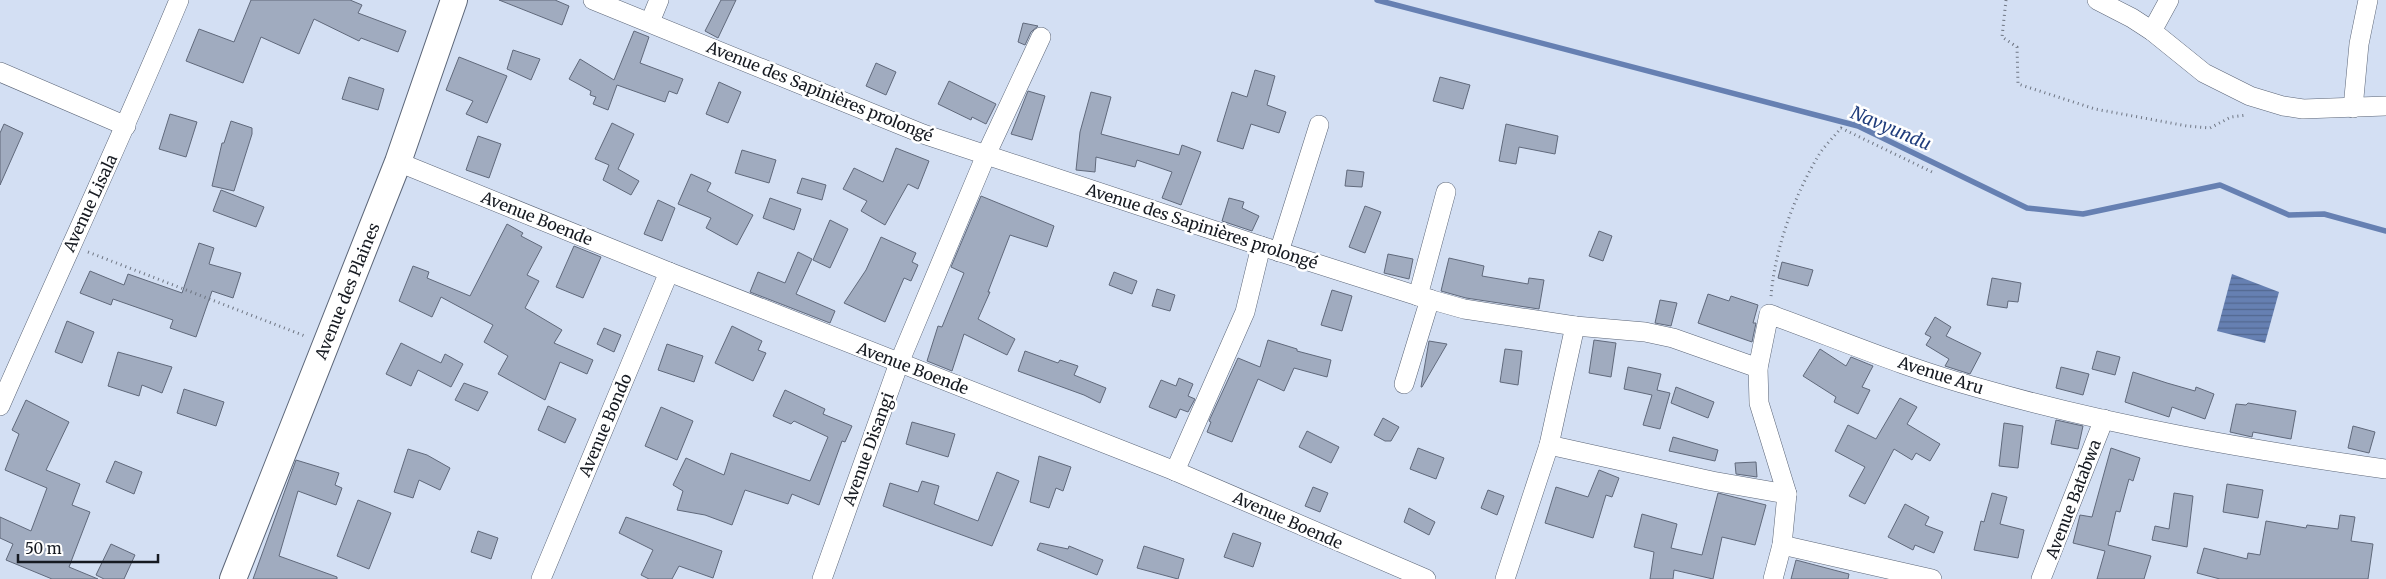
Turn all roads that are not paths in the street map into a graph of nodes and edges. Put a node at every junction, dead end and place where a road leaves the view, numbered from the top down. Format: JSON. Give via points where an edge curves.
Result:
{"nodes":[{"id":1,"x":179,"y":0,"type":"edge"},
{"id":2,"x":454,"y":0,"type":"edge"},
{"id":3,"x":593,"y":0,"type":"edge"},
{"id":4,"x":660,"y":0,"type":"edge"},
{"id":5,"x":2097,"y":0,"type":"edge"},
{"id":6,"x":2169,"y":0,"type":"edge"},
{"id":7,"x":2368,"y":0,"type":"edge"},
{"id":8,"x":650,"y":22,"type":"junction"},
{"id":9,"x":2152,"y":31,"type":"junction"},
{"id":10,"x":1041,"y":37,"type":"dead end"},
{"id":11,"x":0,"y":72,"type":"edge"},
{"id":12,"x":2386,"y":106,"type":"edge"},
{"id":13,"x":2353,"y":108,"type":"junction"},
{"id":14,"x":1319,"y":125,"type":"dead end"},
{"id":15,"x":126,"y":126,"type":"junction"},
{"id":16,"x":986,"y":155,"type":"junction"},
{"id":17,"x":398,"y":162,"type":"junction"},
{"id":18,"x":1446,"y":192,"type":"dead end"},
{"id":19,"x":1262,"y":246,"type":"junction"},
{"id":20,"x":1279,"y":252,"type":"junction"},
{"id":21,"x":669,"y":272,"type":"junction"},
{"id":22,"x":1424,"y":298,"type":"junction"},
{"id":23,"x":1575,"y":326,"type":"junction"},
{"id":24,"x":899,"y":363,"type":"junction"},
{"id":25,"x":1758,"y":368,"type":"junction"},
{"id":26,"x":1404,"y":384,"type":"dead end"},
{"id":27,"x":0,"y":406,"type":"edge"},
{"id":28,"x":2104,"y":419,"type":"junction"},
{"id":29,"x":1549,"y":445,"type":"junction"},
{"id":30,"x":2386,"y":468,"type":"edge"},
{"id":31,"x":1175,"y":471,"type":"junction"},
{"id":32,"x":1787,"y":494,"type":"junction"},
{"id":33,"x":1782,"y":545,"type":"junction"},
{"id":34,"x":233,"y":579,"type":"edge"},
{"id":35,"x":541,"y":579,"type":"edge"},
{"id":36,"x":822,"y":579,"type":"edge"},
{"id":37,"x":1426,"y":579,"type":"edge"},
{"id":38,"x":1505,"y":579,"type":"edge"},
{"id":39,"x":1774,"y":579,"type":"edge"},
{"id":40,"x":1932,"y":579,"type":"edge"},
{"id":41,"x":2042,"y":579,"type":"edge"}],
"edges":[{"from":1,"to":15,"type":"street","name":"Avenue Lisala"},
{"from":2,"to":17,"type":"street","name":"Avenue des Plaines"},
{"from":3,"to":8,"type":"street","name":"Avenue des Sapinières prolongé"},
{"from":4,"to":8,"type":"street"},
{"from":5,"to":9,"type":"street"},
{"from":6,"to":9,"type":"street"},
{"from":7,"to":13,"type":"street","via":[[2359,44]]},
{"from":8,"to":16,"type":"street","name":"Avenue des Sapinières prolongé","via":[[923,134]]},
{"from":9,"to":13,"type":"street","via":[[2204,73],[2250,96],[2303,109]]},
{"from":10,"to":16,"type":"street","name":"Avenue Disangi"},
{"from":11,"to":15,"type":"street"},
{"from":12,"to":13,"type":"street"},
{"from":14,"to":20,"type":"street"},
{"from":15,"to":27,"type":"street","name":"Avenue Lisala"},
{"from":16,"to":19,"type":"street","name":"Avenue des Sapinières prolongé"},
{"from":16,"to":24,"type":"street","name":"Avenue Disangi"},
{"from":17,"to":21,"type":"street","name":"Avenue Boende"},
{"from":17,"to":34,"type":"street","name":"Avenue des Plaines"},
{"from":18,"to":22,"type":"street"},
{"from":19,"to":20,"type":"street","name":"Avenue des Sapinières prolongé"},
{"from":19,"to":31,"type":"street","via":[[1245,312]]},
{"from":20,"to":22,"type":"street","name":"Avenue des Sapinières prolongé"},
{"from":21,"to":24,"type":"street","name":"Avenue Boende"},
{"from":21,"to":35,"type":"street","name":"Avenue Bondo"},
{"from":22,"to":23,"type":"street","name":"Avenue des Sapinières prolongé","via":[[1464,308]]},
{"from":22,"to":26,"type":"street"},
{"from":23,"to":25,"type":"street","name":"Avenue des Sapinières prolongé","via":[[1645,332],[1672,338]]},
{"from":23,"to":29,"type":"street"},
{"from":24,"to":31,"type":"street","name":"Avenue Boende"},
{"from":24,"to":36,"type":"street","name":"Avenue Disangi"},
{"from":25,"to":28,"type":"street","name":"Avenue Aru","via":[[1769,314],[1978,388]]},
{"from":25,"to":32,"type":"street","via":[[1759,403]]},
{"from":28,"to":30,"type":"street","name":"Avenue Aru"},
{"from":28,"to":41,"type":"street","name":"Avenue Batabwa"},
{"from":29,"to":32,"type":"street","via":[[1712,482]]},
{"from":29,"to":38,"type":"street"},
{"from":31,"to":37,"type":"street","name":"Avenue Boende"},
{"from":32,"to":33,"type":"street"},
{"from":33,"to":39,"type":"street"},
{"from":33,"to":40,"type":"street"}]}
